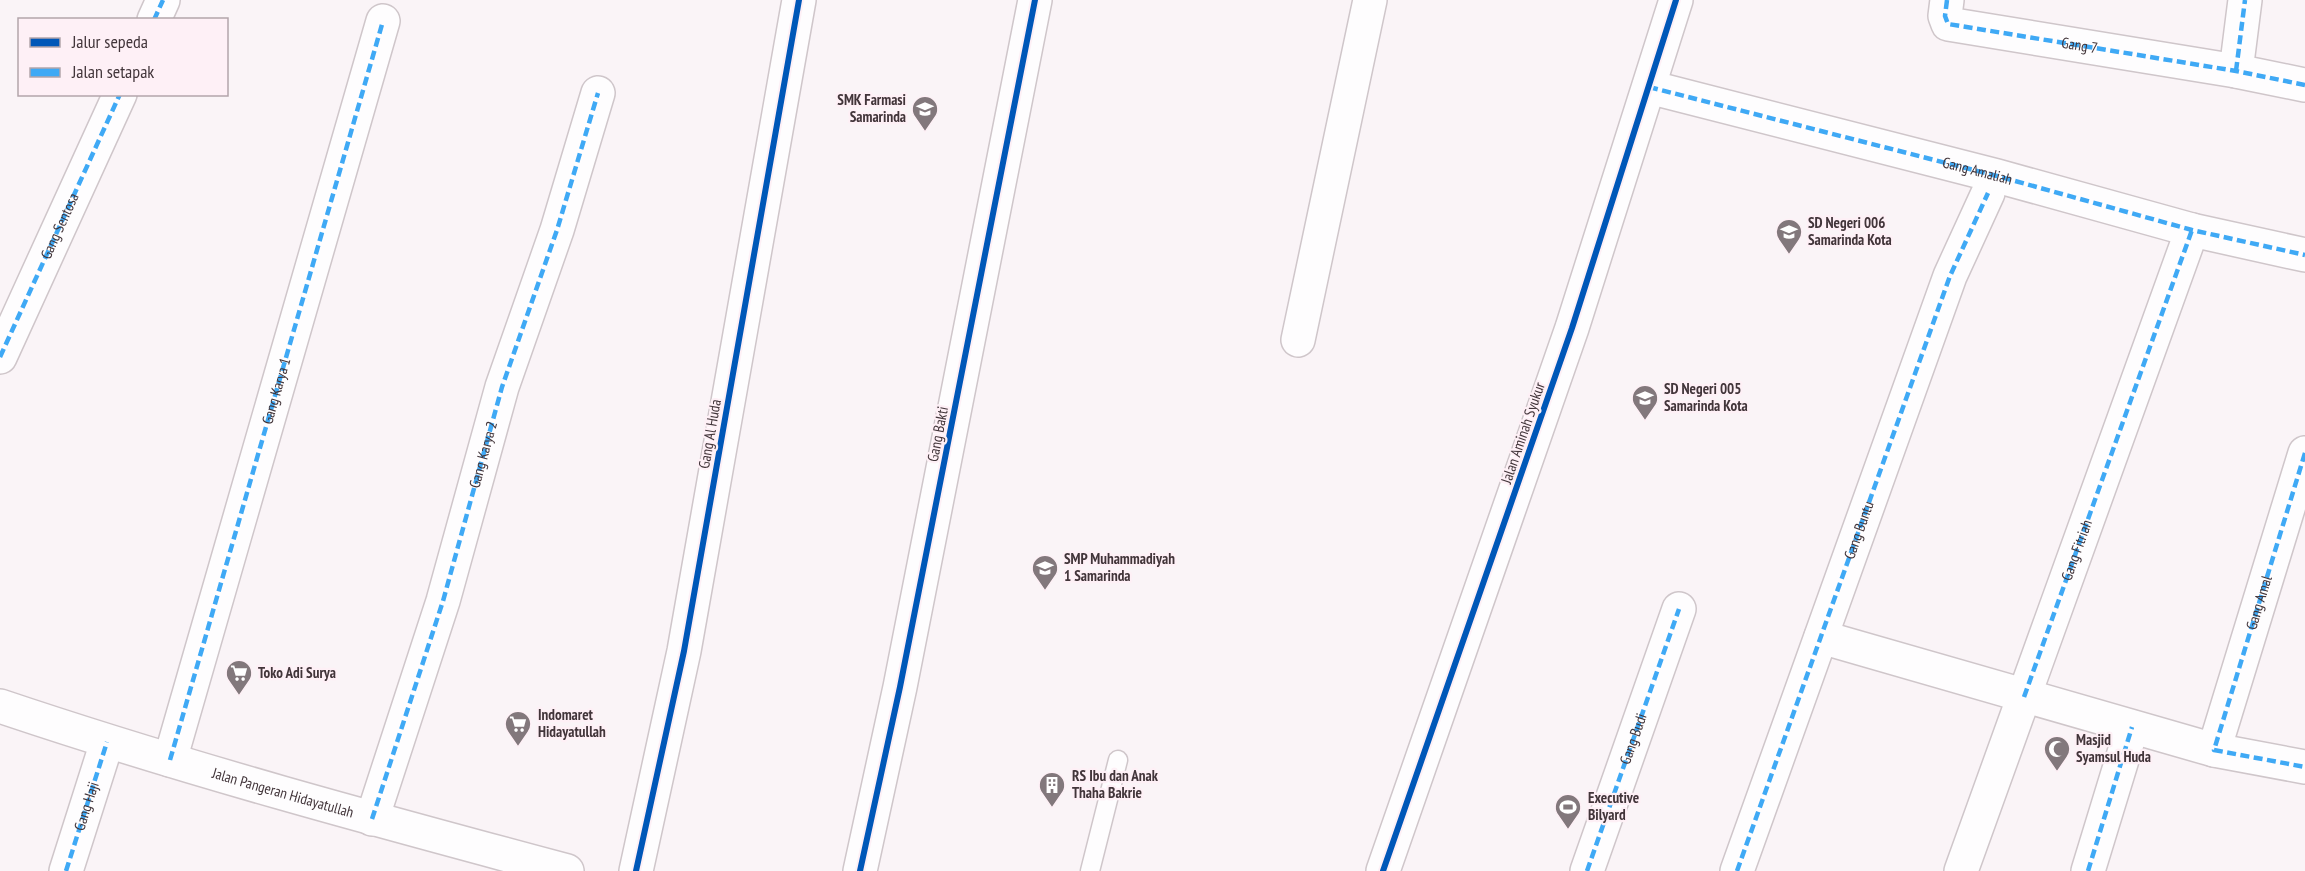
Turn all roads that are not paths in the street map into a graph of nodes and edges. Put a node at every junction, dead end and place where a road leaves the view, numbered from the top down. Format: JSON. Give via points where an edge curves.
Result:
{"nodes":[{"id":1,"x":163,"y":0,"type":"edge"},
{"id":2,"x":799,"y":0,"type":"edge"},
{"id":3,"x":1035,"y":0,"type":"edge"},
{"id":4,"x":1370,"y":0,"type":"edge"},
{"id":5,"x":1676,"y":0,"type":"edge"},
{"id":6,"x":1947,"y":0,"type":"edge"},
{"id":7,"x":2245,"y":0,"type":"edge"},
{"id":8,"x":155,"y":18,"type":"edge"},
{"id":9,"x":383,"y":21,"type":"dead end"},
{"id":10,"x":2236,"y":71,"type":"junction"},
{"id":11,"x":2305,"y":85,"type":"edge"},
{"id":12,"x":1649,"y":87,"type":"junction"},
{"id":13,"x":598,"y":93,"type":"dead end"},
{"id":14,"x":119,"y":96,"type":"edge"},
{"id":15,"x":1988,"y":193,"type":"dead end"},
{"id":16,"x":2192,"y":230,"type":"junction"},
{"id":17,"x":2305,"y":255,"type":"edge"},
{"id":18,"x":1298,"y":340,"type":"dead end"},
{"id":19,"x":0,"y":357,"type":"edge"},
{"id":20,"x":2305,"y":453,"type":"edge"},
{"id":21,"x":1679,"y":609,"type":"dead end"},
{"id":22,"x":1821,"y":637,"type":"junction"},
{"id":23,"x":2024,"y":697,"type":"junction"},
{"id":24,"x":0,"y":706,"type":"edge"},
{"id":25,"x":2132,"y":727,"type":"junction"},
{"id":26,"x":107,"y":742,"type":"junction"},
{"id":27,"x":2214,"y":750,"type":"junction"},
{"id":28,"x":170,"y":760,"type":"junction"},
{"id":29,"x":1118,"y":760,"type":"dead end"},
{"id":30,"x":2305,"y":767,"type":"edge"},
{"id":31,"x":372,"y":819,"type":"junction"},
{"id":32,"x":66,"y":871,"type":"edge"},
{"id":33,"x":567,"y":871,"type":"edge"},
{"id":34,"x":636,"y":871,"type":"edge"},
{"id":35,"x":860,"y":871,"type":"edge"},
{"id":36,"x":1090,"y":871,"type":"edge"},
{"id":37,"x":1383,"y":871,"type":"edge"},
{"id":38,"x":1587,"y":871,"type":"edge"},
{"id":39,"x":1737,"y":871,"type":"edge"},
{"id":40,"x":1961,"y":871,"type":"edge"},
{"id":41,"x":2088,"y":871,"type":"edge"}],
"edges":[{"from":1,"to":8,"type":"street"},
{"from":2,"to":34,"type":"street","name":"Gang Al Huda","via":[[684,651]]},
{"from":3,"to":35,"type":"street","name":"Gang Bakti"},
{"from":4,"to":18,"type":"street"},
{"from":5,"to":12,"type":"street","name":"Jalan Aminah Syukur"},
{"from":6,"to":10,"type":"street","name":"Gang 7","via":[[1944,16],[1948,24]]},
{"from":7,"to":10,"type":"street"},
{"from":9,"to":28,"type":"street","name":"Gang Karya 1"},
{"from":10,"to":11,"type":"street","name":"Gang 7"},
{"from":12,"to":16,"type":"street","name":"Gang Amaliah"},
{"from":12,"to":37,"type":"street","name":"Jalan Aminah Syukur","via":[[1572,328]]},
{"from":13,"to":31,"type":"street","name":"Gang Karya 2","via":[[557,230],[502,387],[443,601]]},
{"from":14,"to":19,"type":"street","name":"Gang Sentosa"},
{"from":15,"to":22,"type":"street","name":"Gang Buntu","via":[[1950,276]]},
{"from":16,"to":17,"type":"street","name":"Gang Amaliah"},
{"from":16,"to":23,"type":"street","name":"Gang Fitriah"},
{"from":20,"to":27,"type":"street","name":"Gang Amal"},
{"from":21,"to":38,"type":"street","name":"Gang Budi"},
{"from":22,"to":23,"type":"street"},
{"from":22,"to":39,"type":"street","name":"Gang Buntu"},
{"from":23,"to":25,"type":"street"},
{"from":23,"to":40,"type":"street","name":"Gang Fitriah"},
{"from":24,"to":26,"type":"street","name":"Jalan Pangeran Hidayatullah"},
{"from":25,"to":27,"type":"street"},
{"from":25,"to":41,"type":"street"},
{"from":26,"to":28,"type":"street","name":"Jalan Pangeran Hidayatullah"},
{"from":26,"to":32,"type":"street","name":"Gang Haji"},
{"from":27,"to":30,"type":"street"},
{"from":28,"to":31,"type":"street","name":"Jalan Pangeran Hidayatullah"},
{"from":29,"to":36,"type":"lane"},
{"from":31,"to":33,"type":"street","name":"Jalan Pangeran Hidayatullah"}]}
